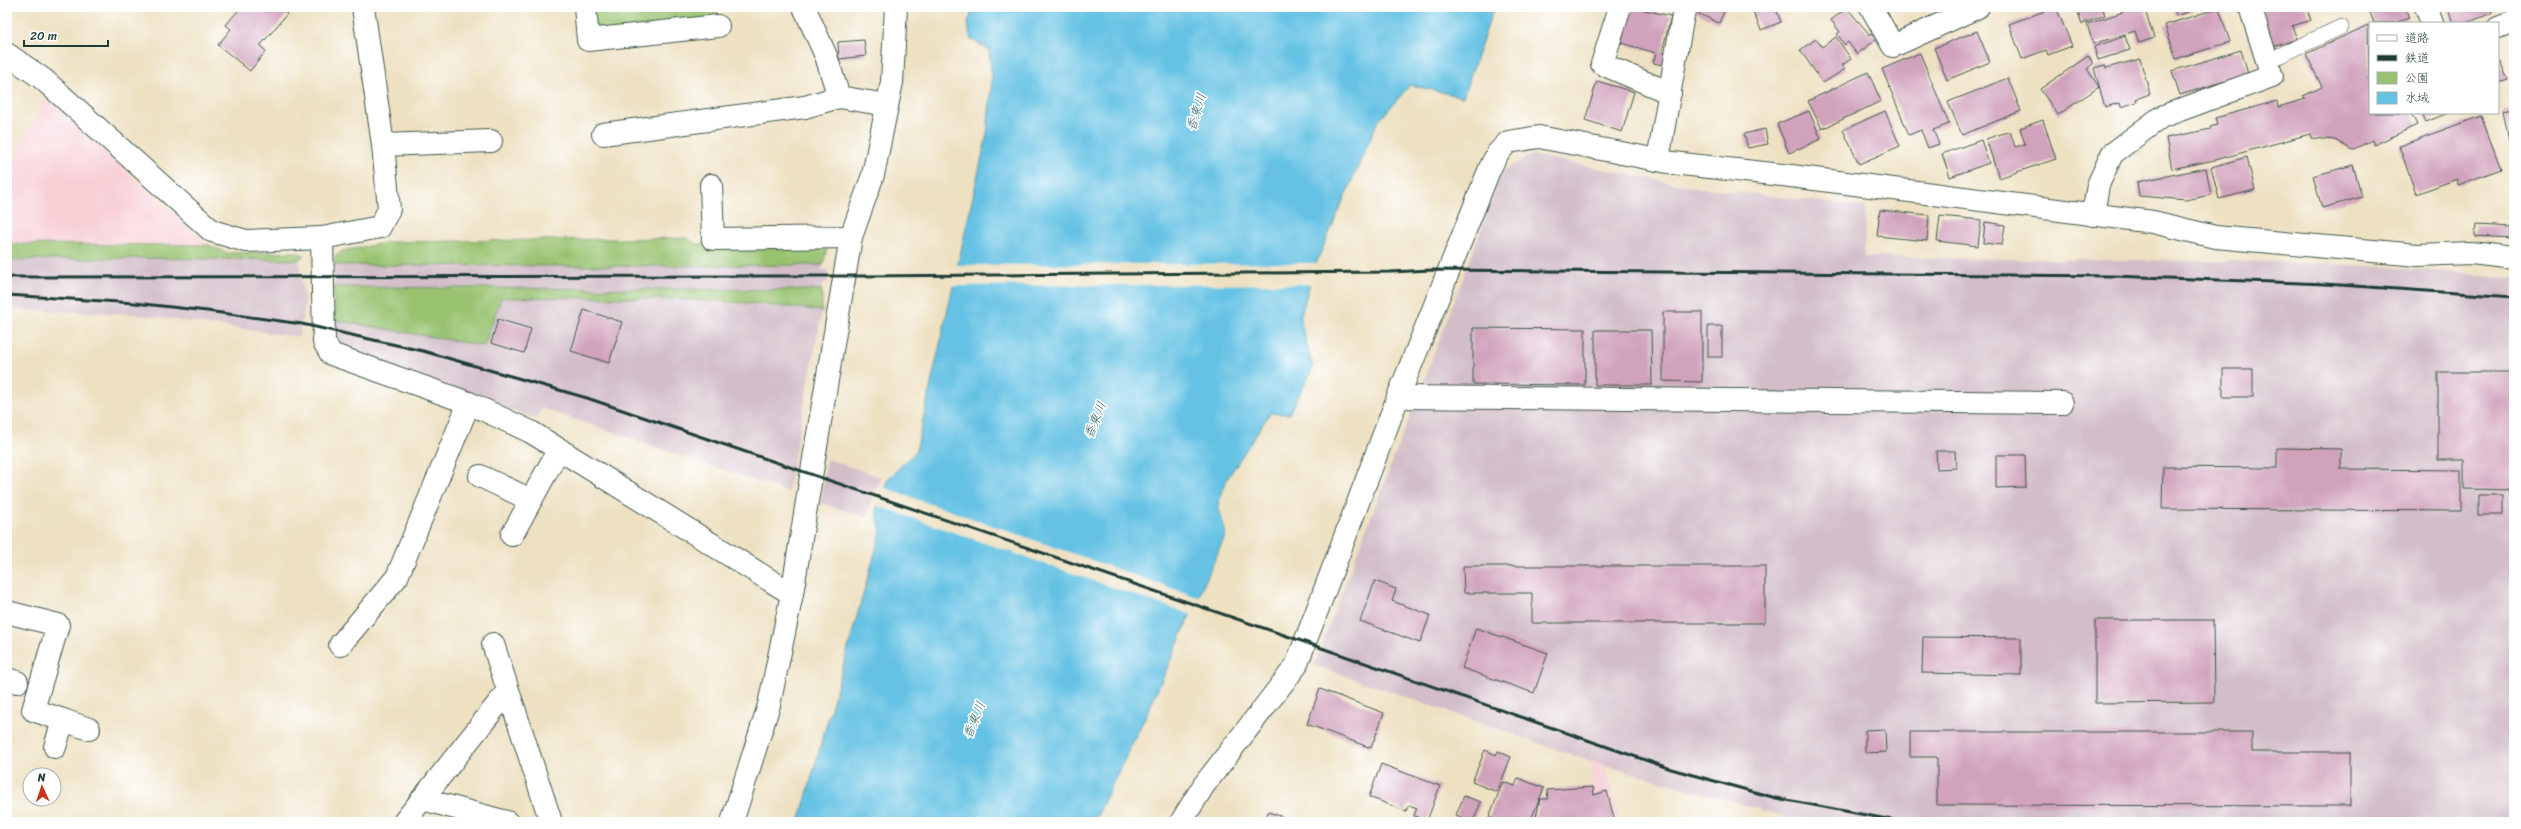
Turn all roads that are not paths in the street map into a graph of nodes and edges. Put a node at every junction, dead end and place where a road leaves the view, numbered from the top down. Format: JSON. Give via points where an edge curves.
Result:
{"nodes":[{"id":1,"x":363,"y":7,"type":"edge"},
{"id":2,"x":585,"y":7,"type":"edge"},
{"id":3,"x":804,"y":7,"type":"edge"},
{"id":4,"x":896,"y":7,"type":"edge"},
{"id":5,"x":1620,"y":7,"type":"edge"},
{"id":6,"x":1687,"y":7,"type":"edge"},
{"id":7,"x":1871,"y":7,"type":"edge"},
{"id":8,"x":1978,"y":7,"type":"edge"},
{"id":9,"x":2250,"y":7,"type":"edge"},
{"id":10,"x":2426,"y":7,"type":"edge"},
{"id":11,"x":2432,"y":22,"type":"edge"},
{"id":12,"x":2514,"y":22,"type":"edge"},
{"id":13,"x":718,"y":26,"type":"dead end"},
{"id":14,"x":2341,"y":27,"type":"dead end"},
{"id":15,"x":2499,"y":28,"type":"edge"},
{"id":16,"x":7,"y":54,"type":"edge"},
{"id":17,"x":2268,"y":61,"type":"junction"},
{"id":18,"x":1670,"y":93,"type":"junction"},
{"id":19,"x":839,"y":97,"type":"junction"},
{"id":20,"x":887,"y":105,"type":"junction"},
{"id":21,"x":603,"y":134,"type":"dead end"},
{"id":22,"x":491,"y":141,"type":"dead end"},
{"id":23,"x":383,"y":145,"type":"junction"},
{"id":24,"x":1658,"y":160,"type":"junction"},
{"id":25,"x":711,"y":186,"type":"dead end"},
{"id":26,"x":2093,"y":215,"type":"junction"},
{"id":27,"x":322,"y":238,"type":"junction"},
{"id":28,"x":851,"y":238,"type":"junction"},
{"id":29,"x":2514,"y":258,"type":"edge"},
{"id":30,"x":1398,"y":397,"type":"junction"},
{"id":31,"x":470,"y":403,"type":"junction"},
{"id":32,"x":2062,"y":403,"type":"dead end"},
{"id":33,"x":559,"y":449,"type":"junction"},
{"id":34,"x":480,"y":476,"type":"dead end"},
{"id":35,"x":531,"y":500,"type":"junction"},
{"id":36,"x":512,"y":535,"type":"dead end"},
{"id":37,"x":792,"y":594,"type":"junction"},
{"id":38,"x":7,"y":612,"type":"edge"},
{"id":39,"x":492,"y":644,"type":"dead end"},
{"id":40,"x":340,"y":646,"type":"dead end"},
{"id":41,"x":508,"y":691,"type":"junction"},
{"id":42,"x":63,"y":720,"type":"junction"},
{"id":43,"x":89,"y":729,"type":"dead end"},
{"id":44,"x":55,"y":747,"type":"dead end"},
{"id":45,"x":422,"y":799,"type":"junction"},
{"id":46,"x":404,"y":822,"type":"edge"},
{"id":47,"x":508,"y":822,"type":"edge"},
{"id":48,"x":551,"y":822,"type":"edge"},
{"id":49,"x":732,"y":822,"type":"edge"},
{"id":50,"x":1181,"y":822,"type":"edge"}],
"edges":[{"from":1,"to":23,"type":"street"},
{"from":2,"to":13,"type":"street","via":[[588,40]]},
{"from":3,"to":19,"type":"street","via":[[826,56]]},
{"from":4,"to":20,"type":"street","via":[[892,82]]},
{"from":5,"to":18,"type":"street","via":[[1602,64]]},
{"from":6,"to":18,"type":"street"},
{"from":7,"to":8,"type":"street","via":[[1893,46]]},
{"from":9,"to":17,"type":"street"},
{"from":10,"to":11,"type":"street"},
{"from":12,"to":15,"type":"street"},
{"from":14,"to":17,"type":"lane"},
{"from":16,"to":27,"type":"street","via":[[43,79],[212,231],[246,241]]},
{"from":17,"to":26,"type":"street","via":[[2272,76],[2161,117],[2112,154],[2098,185]]},
{"from":18,"to":24,"type":"street"},
{"from":19,"to":20,"type":"street"},
{"from":19,"to":21,"type":"street","via":[[805,107]]},
{"from":20,"to":28,"type":"street","via":[[873,175]]},
{"from":22,"to":23,"type":"street"},
{"from":23,"to":27,"type":"street","via":[[389,209],[380,227]]},
{"from":24,"to":26,"type":"street"},
{"from":24,"to":30,"type":"street","via":[[1539,137],[1508,142],[1497,154],[1490,168]]},
{"from":25,"to":28,"type":"street","via":[[713,239]]},
{"from":26,"to":29,"type":"street","via":[[2153,222],[2215,238],[2418,255],[2471,254]]},
{"from":27,"to":31,"type":"street","via":[[324,342],[331,354]]},
{"from":28,"to":37,"type":"street"},
{"from":30,"to":32,"type":"street"},
{"from":30,"to":50,"type":"street","via":[[1296,666],[1204,785]]},
{"from":31,"to":33,"type":"street","via":[[531,432]]},
{"from":31,"to":40,"type":"street","via":[[397,577]]},
{"from":33,"to":35,"type":"street"},
{"from":33,"to":37,"type":"street"},
{"from":34,"to":35,"type":"street"},
{"from":35,"to":36,"type":"street"},
{"from":37,"to":49,"type":"street","via":[[769,705]]},
{"from":38,"to":42,"type":"street","via":[[58,625],[33,710]]},
{"from":39,"to":41,"type":"street"},
{"from":41,"to":45,"type":"street"},
{"from":41,"to":48,"type":"street"},
{"from":42,"to":43,"type":"street"},
{"from":42,"to":44,"type":"street"},
{"from":45,"to":46,"type":"street"},
{"from":45,"to":47,"type":"street"}]}
